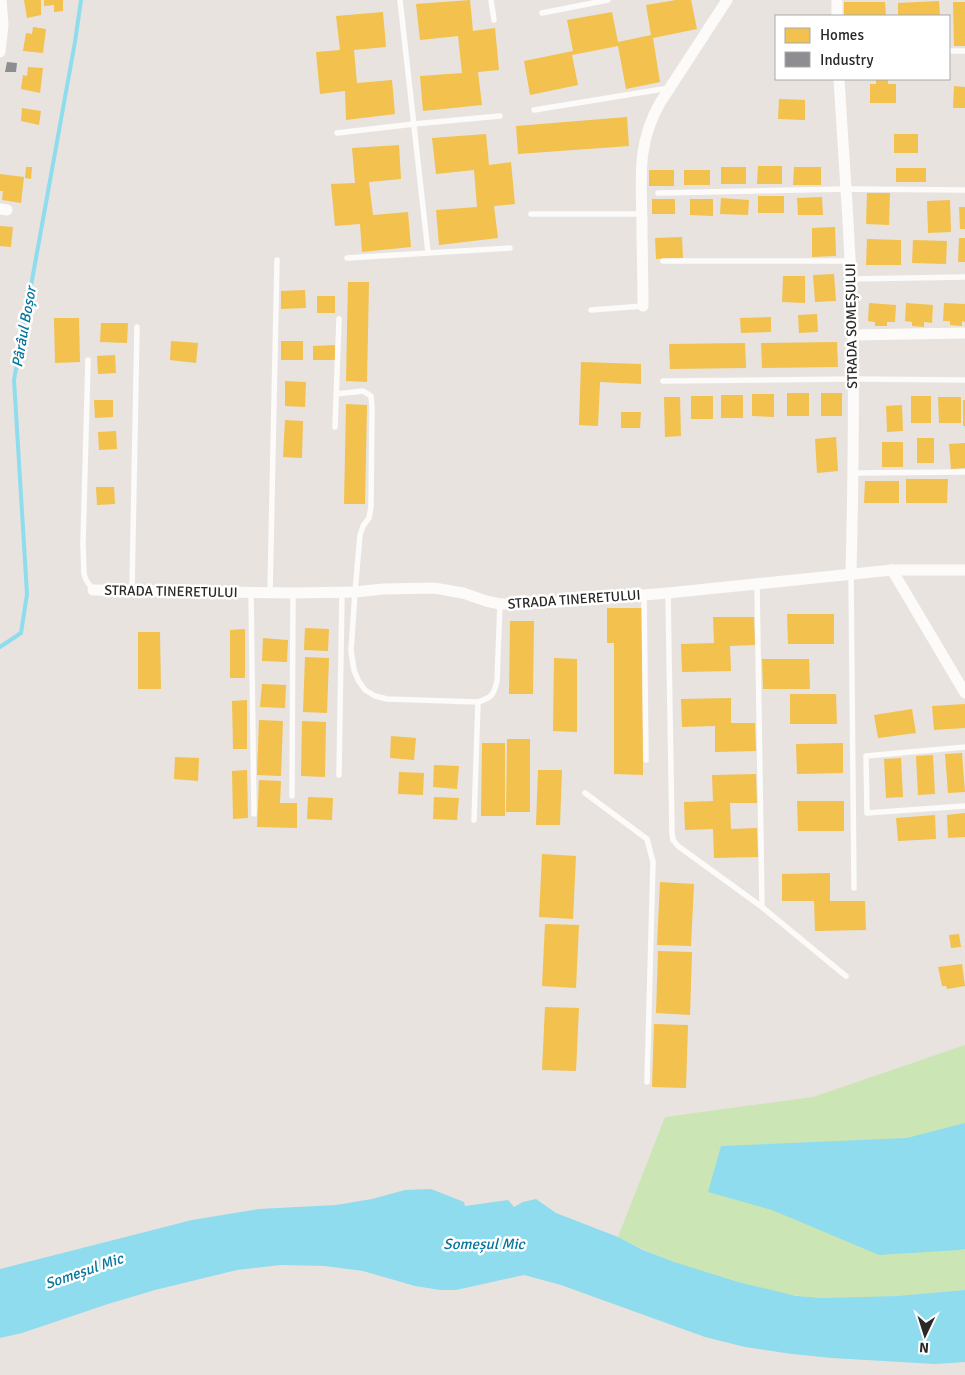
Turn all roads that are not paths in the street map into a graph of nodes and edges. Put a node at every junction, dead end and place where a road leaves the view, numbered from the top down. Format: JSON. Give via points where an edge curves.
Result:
{"nodes":[{"id":1,"x":1,"y":0,"type":"edge"},
{"id":2,"x":400,"y":0,"type":"edge"},
{"id":3,"x":491,"y":0,"type":"edge"},
{"id":4,"x":608,"y":0,"type":"edge"},
{"id":5,"x":727,"y":0,"type":"edge"},
{"id":6,"x":837,"y":0,"type":"edge"},
{"id":7,"x":542,"y":13,"type":"dead end"},
{"id":8,"x":837,"y":15,"type":"edge"},
{"id":9,"x":494,"y":20,"type":"dead end"},
{"id":10,"x":950,"y":51,"type":"edge"},
{"id":11,"x":965,"y":51,"type":"edge"},
{"id":12,"x":0,"y":52,"type":"edge"},
{"id":13,"x":839,"y":80,"type":"edge"},
{"id":14,"x":669,"y":88,"type":"junction"},
{"id":15,"x":534,"y":110,"type":"dead end"},
{"id":16,"x":500,"y":116,"type":"dead end"},
{"id":17,"x":414,"y":124,"type":"junction"},
{"id":18,"x":338,"y":133,"type":"dead end"},
{"id":19,"x":846,"y":189,"type":"junction"},
{"id":20,"x":965,"y":190,"type":"edge"},
{"id":21,"x":658,"y":193,"type":"dead end"},
{"id":22,"x":531,"y":214,"type":"dead end"},
{"id":23,"x":641,"y":214,"type":"junction"},
{"id":24,"x":510,"y":248,"type":"dead end"},
{"id":25,"x":428,"y":252,"type":"junction"},
{"id":26,"x":347,"y":258,"type":"dead end"},
{"id":27,"x":277,"y":260,"type":"dead end"},
{"id":28,"x":663,"y":261,"type":"dead end"},
{"id":29,"x":850,"y":261,"type":"junction"},
{"id":30,"x":965,"y":277,"type":"edge"},
{"id":31,"x":851,"y":278,"type":"junction"},
{"id":32,"x":644,"y":306,"type":"joint"},
{"id":33,"x":591,"y":310,"type":"dead end"},
{"id":34,"x":339,"y":319,"type":"dead end"},
{"id":35,"x":138,"y":327,"type":"dead end"},
{"id":36,"x":965,"y":333,"type":"edge"},
{"id":37,"x":853,"y":335,"type":"junction"},
{"id":38,"x":88,"y":360,"type":"dead end"},
{"id":39,"x":852,"y":379,"type":"junction"},
{"id":40,"x":965,"y":380,"type":"edge"},
{"id":41,"x":663,"y":381,"type":"dead end"},
{"id":42,"x":336,"y":394,"type":"junction"},
{"id":43,"x":335,"y":427,"type":"dead end"},
{"id":44,"x":965,"y":472,"type":"edge"},
{"id":45,"x":853,"y":473,"type":"junction"},
{"id":46,"x":892,"y":570,"type":"junction"},
{"id":47,"x":965,"y":570,"type":"edge"},
{"id":48,"x":851,"y":573,"type":"junction"},
{"id":49,"x":757,"y":584,"type":"junction"},
{"id":50,"x":132,"y":589,"type":"junction"},
{"id":51,"x":93,"y":590,"type":"joint"},
{"id":52,"x":251,"y":592,"type":"junction"},
{"id":53,"x":342,"y":592,"type":"junction"},
{"id":54,"x":355,"y":592,"type":"junction"},
{"id":55,"x":270,"y":593,"type":"junction"},
{"id":56,"x":293,"y":593,"type":"junction"},
{"id":57,"x":668,"y":593,"type":"junction"},
{"id":58,"x":644,"y":595,"type":"junction"},
{"id":59,"x":500,"y":604,"type":"junction"},
{"id":60,"x":965,"y":693,"type":"edge"},
{"id":61,"x":478,"y":702,"type":"junction"},
{"id":62,"x":965,"y":747,"type":"edge"},
{"id":63,"x":646,"y":760,"type":"dead end"},
{"id":64,"x":339,"y":775,"type":"dead end"},
{"id":65,"x":584,"y":793,"type":"dead end"},
{"id":66,"x":292,"y":796,"type":"dead end"},
{"id":67,"x":965,"y":806,"type":"edge"},
{"id":68,"x":254,"y":814,"type":"dead end"},
{"id":69,"x":474,"y":820,"type":"dead end"},
{"id":70,"x":854,"y":888,"type":"dead end"},
{"id":71,"x":762,"y":907,"type":"junction"},
{"id":72,"x":846,"y":976,"type":"dead end"},
{"id":73,"x":647,"y":1082,"type":"dead end"}],
"edges":[{"from":1,"to":12,"type":"street"},
{"from":2,"to":17,"type":"lane"},
{"from":3,"to":9,"type":"lane"},
{"from":4,"to":7,"type":"lane"},
{"from":5,"to":14,"type":"street"},
{"from":6,"to":8,"type":"street"},
{"from":10,"to":11,"type":"lane"},
{"from":13,"to":19,"type":"street","name":"STRADA SOMEȘULUI"},
{"from":14,"to":15,"type":"lane"},
{"from":14,"to":23,"type":"street","via":[[652,117],[644,140]]},
{"from":16,"to":17,"type":"lane"},
{"from":17,"to":18,"type":"lane"},
{"from":17,"to":25,"type":"lane"},
{"from":19,"to":20,"type":"lane"},
{"from":19,"to":21,"type":"lane"},
{"from":19,"to":29,"type":"street","name":"STRADA SOMEȘULUI"},
{"from":22,"to":23,"type":"lane"},
{"from":23,"to":32,"type":"street"},
{"from":24,"to":25,"type":"lane"},
{"from":25,"to":26,"type":"lane"},
{"from":27,"to":55,"type":"lane"},
{"from":28,"to":29,"type":"lane"},
{"from":29,"to":31,"type":"street","name":"STRADA SOMEȘULUI"},
{"from":30,"to":31,"type":"lane"},
{"from":31,"to":37,"type":"street","name":"STRADA SOMEȘULUI"},
{"from":32,"to":33,"type":"lane"},
{"from":34,"to":42,"type":"lane"},
{"from":35,"to":50,"type":"lane"},
{"from":36,"to":37,"type":"street"},
{"from":37,"to":39,"type":"street","name":"STRADA SOMEȘULUI"},
{"from":38,"to":51,"type":"lane","via":[[83,544],[84,574]]},
{"from":39,"to":40,"type":"lane"},
{"from":39,"to":41,"type":"lane"},
{"from":39,"to":45,"type":"street","name":"STRADA SOMEȘULUI"},
{"from":42,"to":43,"type":"lane"},
{"from":42,"to":54,"type":"lane","via":[[363,391],[371,396],[371,507],[360,535]]},
{"from":44,"to":45,"type":"lane"},
{"from":45,"to":48,"type":"street","name":"STRADA SOMEȘULUI"},
{"from":46,"to":47,"type":"street","name":"STRADA TINERETULUI"},
{"from":46,"to":48,"type":"street","name":"STRADA TINERETULUI"},
{"from":46,"to":60,"type":"street"},
{"from":48,"to":49,"type":"street","name":"STRADA TINERETULUI"},
{"from":48,"to":70,"type":"lane"},
{"from":49,"to":57,"type":"street","name":"STRADA TINERETULUI"},
{"from":49,"to":71,"type":"lane"},
{"from":50,"to":51,"type":"street","name":"STRADA TINERETULUI"},
{"from":50,"to":52,"type":"street","name":"STRADA TINERETULUI"},
{"from":52,"to":55,"type":"street","name":"STRADA TINERETULUI"},
{"from":52,"to":68,"type":"lane"},
{"from":53,"to":54,"type":"street","name":"STRADA TINERETULUI"},
{"from":53,"to":56,"type":"street","name":"STRADA TINERETULUI"},
{"from":53,"to":64,"type":"lane"},
{"from":54,"to":59,"type":"street","name":"STRADA TINERETULUI","via":[[434,588]]},
{"from":54,"to":61,"type":"lane","via":[[354,670],[366,690],[387,699]]},
{"from":55,"to":56,"type":"street","name":"STRADA TINERETULUI"},
{"from":56,"to":66,"type":"lane"},
{"from":57,"to":58,"type":"street","name":"STRADA TINERETULUI"},
{"from":57,"to":71,"type":"lane","via":[[673,840]]},
{"from":58,"to":59,"type":"street","name":"STRADA TINERETULUI"},
{"from":58,"to":63,"type":"lane"},
{"from":59,"to":61,"type":"lane","via":[[497,681],[494,692]]},
{"from":61,"to":69,"type":"lane"},
{"from":62,"to":67,"type":"lane","via":[[866,756],[866,813]]},
{"from":65,"to":73,"type":"lane","via":[[647,839],[653,862]]},
{"from":71,"to":72,"type":"lane"}]}
